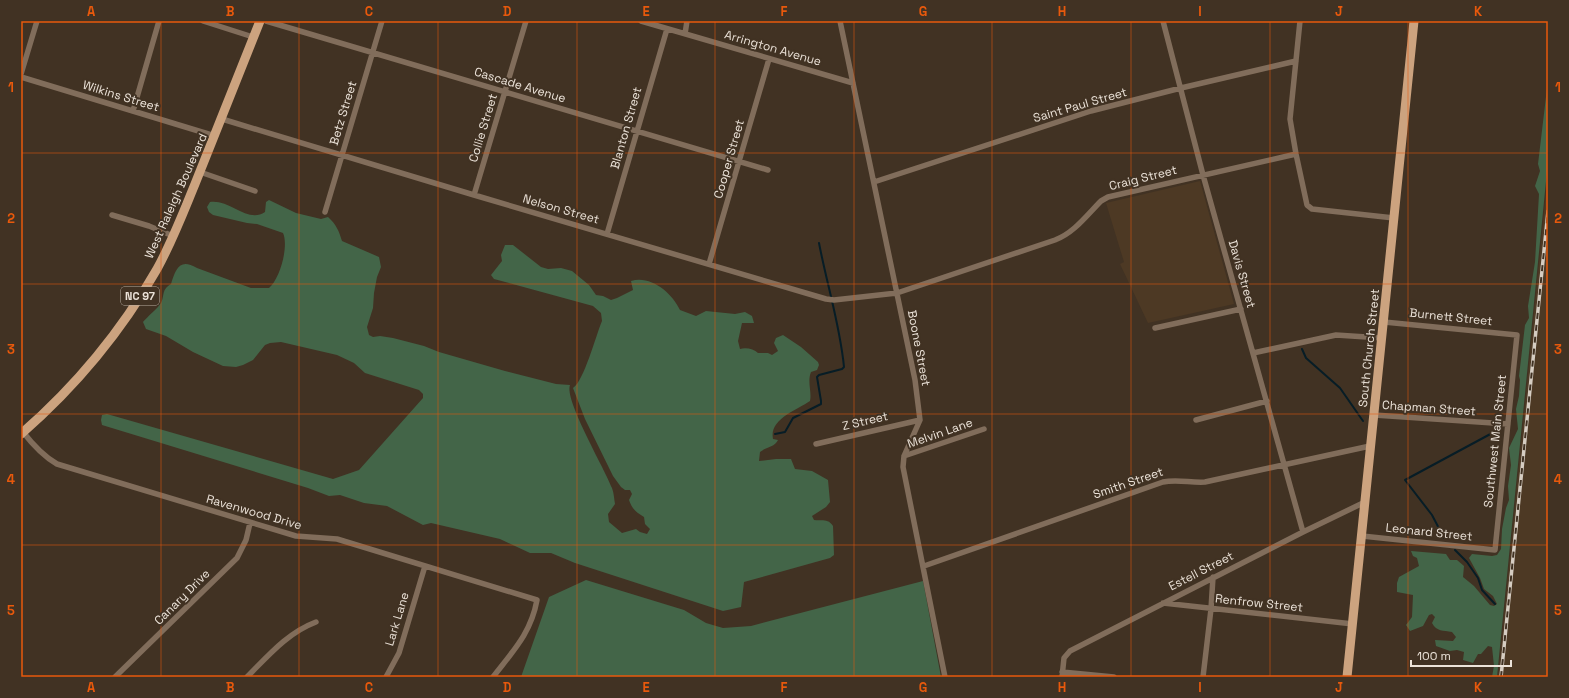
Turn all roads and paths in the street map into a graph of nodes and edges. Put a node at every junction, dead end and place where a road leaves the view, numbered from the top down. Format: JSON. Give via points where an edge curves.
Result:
{"nodes":[{"id":1,"x":36,"y":21,"type":"edge"},
{"id":2,"x":160,"y":21,"type":"edge"},
{"id":3,"x":203,"y":21,"type":"edge"},
{"id":4,"x":260,"y":21,"type":"edge"},
{"id":5,"x":266,"y":21,"type":"edge"},
{"id":6,"x":382,"y":21,"type":"edge"},
{"id":7,"x":526,"y":21,"type":"edge"},
{"id":8,"x":641,"y":21,"type":"edge"},
{"id":9,"x":687,"y":21,"type":"edge"},
{"id":10,"x":840,"y":21,"type":"edge"},
{"id":11,"x":1162,"y":21,"type":"edge"},
{"id":12,"x":1300,"y":21,"type":"edge"},
{"id":13,"x":1414,"y":21,"type":"edge"},
{"id":14,"x":667,"y":29,"type":"junction"},
{"id":15,"x":684,"y":34,"type":"junction"},
{"id":16,"x":254,"y":36,"type":"junction"},
{"id":17,"x":373,"y":52,"type":"junction"},
{"id":18,"x":769,"y":59,"type":"junction"},
{"id":19,"x":1296,"y":61,"type":"junction"},
{"id":20,"x":21,"y":75,"type":"edge"},
{"id":21,"x":853,"y":83,"type":"junction"},
{"id":22,"x":1181,"y":88,"type":"junction"},
{"id":23,"x":505,"y":92,"type":"junction"},
{"id":24,"x":134,"y":111,"type":"junction"},
{"id":25,"x":222,"y":119,"type":"junction"},
{"id":26,"x":637,"y":131,"type":"junction"},
{"id":27,"x":215,"y":136,"type":"junction"},
{"id":28,"x":1296,"y":154,"type":"junction"},
{"id":29,"x":342,"y":155,"type":"junction"},
{"id":30,"x":739,"y":163,"type":"junction"},
{"id":31,"x":768,"y":170,"type":"dead end"},
{"id":32,"x":200,"y":172,"type":"junction"},
{"id":33,"x":1203,"y":174,"type":"junction"},
{"id":34,"x":874,"y":182,"type":"junction"},
{"id":35,"x":255,"y":191,"type":"dead end"},
{"id":36,"x":474,"y":195,"type":"junction"},
{"id":37,"x":325,"y":212,"type":"dead end"},
{"id":38,"x":112,"y":215,"type":"dead end"},
{"id":39,"x":1394,"y":218,"type":"junction"},
{"id":40,"x":607,"y":234,"type":"junction"},
{"id":41,"x":173,"y":236,"type":"junction"},
{"id":42,"x":709,"y":264,"type":"junction"},
{"id":43,"x":897,"y":293,"type":"junction"},
{"id":44,"x":1241,"y":309,"type":"junction"},
{"id":45,"x":1384,"y":322,"type":"junction"},
{"id":46,"x":1155,"y":328,"type":"dead end"},
{"id":47,"x":1517,"y":335,"type":"joint"},
{"id":48,"x":1382,"y":338,"type":"junction"},
{"id":49,"x":1254,"y":353,"type":"junction"},
{"id":50,"x":1267,"y":401,"type":"junction"},
{"id":51,"x":1374,"y":415,"type":"junction"},
{"id":52,"x":920,"y":420,"type":"junction"},
{"id":53,"x":1196,"y":420,"type":"dead end"},
{"id":54,"x":1508,"y":424,"type":"junction"},
{"id":55,"x":984,"y":430,"type":"dead end"},
{"id":56,"x":22,"y":433,"type":"edge"},
{"id":57,"x":816,"y":444,"type":"dead end"},
{"id":58,"x":1370,"y":446,"type":"junction"},
{"id":59,"x":904,"y":456,"type":"junction"},
{"id":60,"x":1284,"y":464,"type":"junction"},
{"id":61,"x":1365,"y":502,"type":"junction"},
{"id":62,"x":250,"y":523,"type":"junction"},
{"id":63,"x":1303,"y":532,"type":"junction"},
{"id":64,"x":1362,"y":536,"type":"junction"},
{"id":65,"x":1495,"y":550,"type":"joint"},
{"id":66,"x":425,"y":566,"type":"junction"},
{"id":67,"x":924,"y":566,"type":"junction"},
{"id":68,"x":1213,"y":577,"type":"junction"},
{"id":69,"x":1163,"y":603,"type":"junction"},
{"id":70,"x":1211,"y":609,"type":"junction"},
{"id":71,"x":316,"y":622,"type":"dead end"},
{"id":72,"x":1353,"y":624,"type":"junction"},
{"id":73,"x":1062,"y":675,"type":"edge"},
{"id":74,"x":115,"y":677,"type":"edge"},
{"id":75,"x":247,"y":677,"type":"edge"},
{"id":76,"x":386,"y":677,"type":"edge"},
{"id":77,"x":493,"y":677,"type":"edge"},
{"id":78,"x":945,"y":677,"type":"edge"},
{"id":79,"x":1114,"y":677,"type":"edge"},
{"id":80,"x":1203,"y":677,"type":"edge"},
{"id":81,"x":1347,"y":677,"type":"edge"}],
"edges":[{"from":1,"to":20,"type":"street"},
{"from":2,"to":24,"type":"street"},
{"from":3,"to":16,"type":"street"},
{"from":4,"to":16,"type":"main road","name":"West Raleigh Boulevard","number":"NC 97"},
{"from":5,"to":17,"type":"street","name":"Cascade Avenue"},
{"from":6,"to":17,"type":"street","name":"Betz Street"},
{"from":7,"to":23,"type":"street","name":"Collie Street"},
{"from":8,"to":14,"type":"street","name":"Arrington Avenue"},
{"from":9,"to":15,"type":"street"},
{"from":10,"to":21,"type":"street","name":"Boone Street"},
{"from":11,"to":22,"type":"street","name":"Davis Street"},
{"from":12,"to":19,"type":"street"},
{"from":13,"to":39,"type":"main road","name":"South Church Street"},
{"from":14,"to":15,"type":"street","name":"Arrington Avenue"},
{"from":14,"to":26,"type":"street","name":"Blanton Street"},
{"from":15,"to":18,"type":"street","name":"Arrington Avenue"},
{"from":16,"to":25,"type":"main road","name":"West Raleigh Boulevard","number":"NC 97"},
{"from":17,"to":23,"type":"street","name":"Cascade Avenue"},
{"from":17,"to":29,"type":"street","name":"Betz Street"},
{"from":18,"to":21,"type":"street","name":"Arrington Avenue"},
{"from":18,"to":30,"type":"street","name":"Cooper Street"},
{"from":19,"to":22,"type":"street","name":"Saint Paul Street"},
{"from":19,"to":28,"type":"street","via":[[1290,119]]},
{"from":20,"to":24,"type":"street","name":"Wilkins Street"},
{"from":21,"to":34,"type":"street","name":"Boone Street"},
{"from":22,"to":33,"type":"street","name":"Davis Street"},
{"from":22,"to":34,"type":"street","name":"Saint Paul Street","via":[[1091,111]]},
{"from":23,"to":26,"type":"street","name":"Cascade Avenue"},
{"from":23,"to":36,"type":"street","name":"Collie Street"},
{"from":24,"to":27,"type":"street","name":"Wilkins Street"},
{"from":25,"to":27,"type":"main road","name":"West Raleigh Boulevard","number":"NC 97"},
{"from":25,"to":29,"type":"street","name":"Nelson Street"},
{"from":26,"to":30,"type":"street","name":"Cascade Avenue"},
{"from":26,"to":40,"type":"street","name":"Blanton Street"},
{"from":27,"to":32,"type":"main road","name":"West Raleigh Boulevard","number":"NC 97"},
{"from":28,"to":33,"type":"street","name":"Craig Street"},
{"from":28,"to":39,"type":"street","via":[[1307,205],[1312,209]]},
{"from":29,"to":36,"type":"street","name":"Nelson Street"},
{"from":29,"to":37,"type":"street","name":"Betz Street"},
{"from":30,"to":31,"type":"street","name":"Cascade Avenue"},
{"from":30,"to":42,"type":"street","name":"Cooper Street"},
{"from":32,"to":35,"type":"street"},
{"from":32,"to":41,"type":"main road","name":"West Raleigh Boulevard","number":"NC 97"},
{"from":33,"to":43,"type":"street","name":"Craig Street","via":[[1108,197],[1064,237]]},
{"from":33,"to":44,"type":"street","name":"Davis Street"},
{"from":34,"to":43,"type":"street","name":"Boone Street"},
{"from":36,"to":40,"type":"street","name":"Nelson Street"},
{"from":38,"to":41,"type":"street"},
{"from":39,"to":45,"type":"main road","name":"South Church Street"},
{"from":40,"to":42,"type":"street","name":"Nelson Street"},
{"from":41,"to":56,"type":"main road","name":"West Raleigh Boulevard","number":"NC 97","via":[[157,268],[116,332],[66,392]]},
{"from":42,"to":43,"type":"street","name":"Nelson Street","via":[[826,299],[843,300]]},
{"from":43,"to":52,"type":"street","name":"Boone Street","via":[[915,380]]},
{"from":44,"to":46,"type":"street"},
{"from":44,"to":49,"type":"street","name":"Davis Street"},
{"from":45,"to":47,"type":"street","name":"Burnett Street"},
{"from":45,"to":48,"type":"main road","name":"South Church Street"},
{"from":47,"to":54,"type":"street","name":"Southwest Main Street"},
{"from":48,"to":49,"type":"street","via":[[1336,335]]},
{"from":48,"to":51,"type":"main road","name":"South Church Street"},
{"from":49,"to":50,"type":"street","name":"Davis Street"},
{"from":50,"to":53,"type":"street"},
{"from":50,"to":60,"type":"street","name":"Davis Street"},
{"from":51,"to":54,"type":"street","name":"Chapman Street"},
{"from":51,"to":58,"type":"main road","name":"South Church Street"},
{"from":52,"to":57,"type":"street","name":"Z Street"},
{"from":52,"to":59,"type":"street"},
{"from":54,"to":65,"type":"street","name":"Southwest Main Street"},
{"from":55,"to":59,"type":"street","name":"Melvin Lane"},
{"from":56,"to":62,"type":"street","name":"Ravenwood Drive","via":[[42,454],[57,464]]},
{"from":58,"to":60,"type":"street","name":"Smith Street"},
{"from":58,"to":61,"type":"main road","name":"South Church Street"},
{"from":59,"to":67,"type":"street","via":[[903,467]]},
{"from":60,"to":63,"type":"street","name":"Davis Street"},
{"from":60,"to":67,"type":"street","name":"Smith Street","via":[[1205,482],[1163,482]]},
{"from":61,"to":63,"type":"street","name":"Estell Street"},
{"from":61,"to":64,"type":"main road","name":"South Church Street"},
{"from":62,"to":66,"type":"street","name":"Ravenwood Drive","via":[[296,536],[336,539]]},
{"from":62,"to":74,"type":"street","name":"Canary Drive","via":[[246,540],[237,558]]},
{"from":63,"to":68,"type":"street","name":"Estell Street"},
{"from":64,"to":65,"type":"street","name":"Leonard Street"},
{"from":64,"to":72,"type":"main road","name":"South Church Street"},
{"from":66,"to":76,"type":"street","name":"Lark Lane","via":[[399,653]]},
{"from":66,"to":77,"type":"street","name":"Ravenwood Drive","via":[[538,600],[525,635]]},
{"from":67,"to":78,"type":"street"},
{"from":68,"to":69,"type":"street","name":"Estell Street"},
{"from":68,"to":70,"type":"street"},
{"from":69,"to":70,"type":"street","name":"Renfrow Street"},
{"from":69,"to":73,"type":"street","name":"Estell Street","via":[[1070,651],[1064,658]]},
{"from":70,"to":72,"type":"street","name":"Renfrow Street"},
{"from":70,"to":80,"type":"street"},
{"from":71,"to":75,"type":"street","via":[[287,638]]},
{"from":72,"to":81,"type":"main road","name":"South Church Street"},
{"from":73,"to":79,"type":"street"}]}
